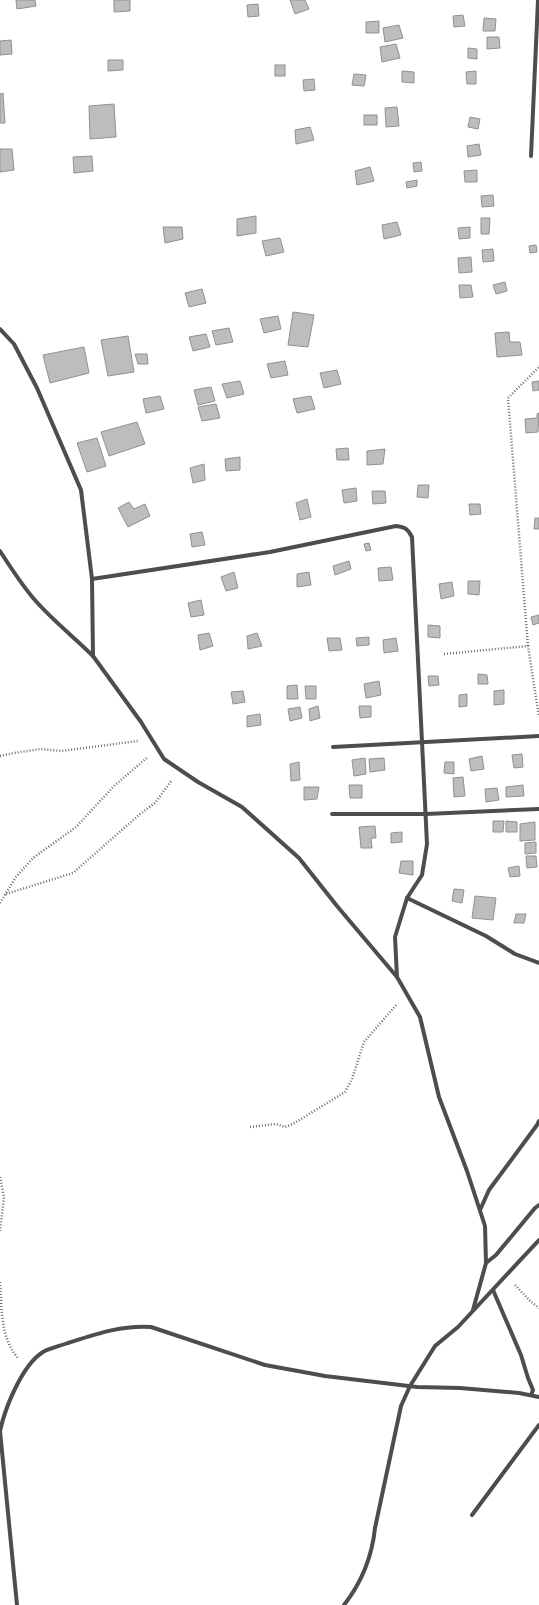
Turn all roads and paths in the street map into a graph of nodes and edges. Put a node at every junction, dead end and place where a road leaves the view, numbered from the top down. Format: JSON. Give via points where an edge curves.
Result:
{"nodes":[{"id":1,"x":538,"y":0,"type":"edge"},
{"id":2,"x":531,"y":156,"type":"dead end"},
{"id":3,"x":0,"y":329,"type":"edge"},
{"id":4,"x":539,"y":367,"type":"edge"},
{"id":5,"x":0,"y":551,"type":"edge"},
{"id":6,"x":92,"y":578,"type":"junction"},
{"id":7,"x":528,"y":646,"type":"junction"},
{"id":8,"x":444,"y":654,"type":"dead end"},
{"id":9,"x":94,"y":656,"type":"junction"},
{"id":10,"x":539,"y":717,"type":"edge"},
{"id":11,"x":539,"y":736,"type":"edge"},
{"id":12,"x":152,"y":740,"type":"junction"},
{"id":13,"x":422,"y":743,"type":"junction"},
{"id":14,"x":333,"y":747,"type":"dead end"},
{"id":15,"x":157,"y":748,"type":"junction"},
{"id":16,"x":0,"y":756,"type":"edge"},
{"id":17,"x":180,"y":770,"type":"junction"},
{"id":18,"x":539,"y":809,"type":"edge"},
{"id":19,"x":332,"y":814,"type":"dead end"},
{"id":20,"x":426,"y":814,"type":"junction"},
{"id":21,"x":5,"y":894,"type":"junction"},
{"id":22,"x":407,"y":898,"type":"junction"},
{"id":23,"x":0,"y":903,"type":"edge"},
{"id":24,"x":539,"y":963,"type":"edge"},
{"id":25,"x":397,"y":977,"type":"junction"},
{"id":26,"x":406,"y":993,"type":"junction"},
{"id":27,"x":539,"y":1120,"type":"edge"},
{"id":28,"x":250,"y":1127,"type":"dead end"},
{"id":29,"x":0,"y":1177,"type":"edge"},
{"id":30,"x":539,"y":1205,"type":"edge"},
{"id":31,"x":480,"y":1210,"type":"junction"},
{"id":32,"x":0,"y":1231,"type":"edge"},
{"id":33,"x":539,"y":1240,"type":"edge"},
{"id":34,"x":486,"y":1263,"type":"junction"},
{"id":35,"x":507,"y":1274,"type":"junction"},
{"id":36,"x":0,"y":1282,"type":"edge"},
{"id":37,"x":493,"y":1290,"type":"junction"},
{"id":38,"x":539,"y":1308,"type":"edge"},
{"id":39,"x":472,"y":1312,"type":"junction"},
{"id":40,"x":27,"y":1369,"type":"junction"},
{"id":41,"x":410,"y":1386,"type":"junction"},
{"id":42,"x":531,"y":1395,"type":"junction"},
{"id":43,"x":539,"y":1397,"type":"edge"},
{"id":44,"x":539,"y":1425,"type":"edge"},
{"id":45,"x":472,"y":1515,"type":"dead end"},
{"id":46,"x":17,"y":1605,"type":"edge"},
{"id":47,"x":344,"y":1605,"type":"edge"}],
"edges":[{"from":1,"to":2,"type":"street"},
{"from":3,"to":6,"type":"street","via":[[14,344],[37,388],[81,490]]},
{"from":4,"to":7,"type":"path","via":[[508,398]]},
{"from":5,"to":9,"type":"street","via":[[34,600]]},
{"from":6,"to":9,"type":"street"},
{"from":6,"to":13,"type":"street","via":[[270,552],[403,526],[412,537]]},
{"from":7,"to":8,"type":"path"},
{"from":7,"to":10,"type":"path"},
{"from":9,"to":12,"type":"street"},
{"from":11,"to":13,"type":"street"},
{"from":12,"to":15,"type":"street"},
{"from":12,"to":16,"type":"path","via":[[61,751],[40,749]]},
{"from":13,"to":14,"type":"street"},
{"from":13,"to":20,"type":"street"},
{"from":15,"to":17,"type":"street","via":[[164,759]]},
{"from":15,"to":21,"type":"path","via":[[115,785],[76,827],[33,858]]},
{"from":17,"to":21,"type":"path","via":[[155,803],[73,872]]},
{"from":17,"to":25,"type":"street","via":[[242,807],[299,858]]},
{"from":18,"to":20,"type":"street"},
{"from":19,"to":20,"type":"street"},
{"from":20,"to":22,"type":"street","via":[[427,844],[422,874]]},
{"from":21,"to":23,"type":"path"},
{"from":22,"to":24,"type":"street","via":[[486,936],[515,954]]},
{"from":22,"to":25,"type":"street","via":[[395,937]]},
{"from":25,"to":26,"type":"street"},
{"from":26,"to":28,"type":"path","via":[[364,1042],[345,1092],[285,1127],[276,1124]]},
{"from":26,"to":31,"type":"street","via":[[420,1017],[439,1097]]},
{"from":27,"to":31,"type":"street","via":[[538,1125],[489,1190]]},
{"from":29,"to":32,"type":"path","via":[[4,1197]]},
{"from":30,"to":34,"type":"street"},
{"from":31,"to":34,"type":"street","via":[[485,1226]]},
{"from":33,"to":35,"type":"street"},
{"from":34,"to":39,"type":"street"},
{"from":35,"to":37,"type":"street"},
{"from":35,"to":38,"type":"path"},
{"from":36,"to":40,"type":"path","via":[[4,1332],[10,1350]]},
{"from":37,"to":39,"type":"street"},
{"from":37,"to":42,"type":"street","via":[[521,1355],[533,1390]]},
{"from":39,"to":41,"type":"street","via":[[435,1346]]},
{"from":40,"to":41,"type":"street","via":[[43,1352],[108,1330],[141,1326],[151,1327],[265,1365],[325,1376]]},
{"from":40,"to":46,"type":"street","via":[[3,1415],[0,1431]]},
{"from":41,"to":42,"type":"street"},
{"from":41,"to":47,"type":"street","via":[[401,1406],[366,1571]]},
{"from":42,"to":43,"type":"street"},
{"from":44,"to":45,"type":"street"}]}
